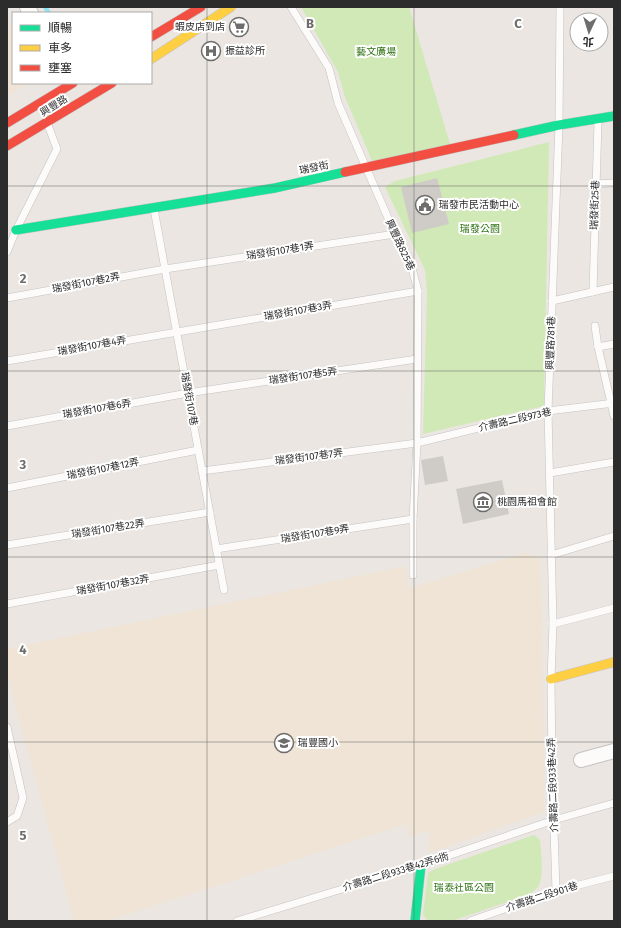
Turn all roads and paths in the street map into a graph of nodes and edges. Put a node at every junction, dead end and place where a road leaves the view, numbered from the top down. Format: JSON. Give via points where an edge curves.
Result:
{"nodes":[{"id":1,"x":201,"y":7,"type":"edge"},
{"id":2,"x":291,"y":7,"type":"edge"},
{"id":3,"x":560,"y":7,"type":"edge"},
{"id":4,"x":228,"y":8,"type":"edge"},
{"id":5,"x":152,"y":36,"type":"edge"},
{"id":6,"x":152,"y":57,"type":"edge"},
{"id":7,"x":73,"y":84,"type":"edge"},
{"id":8,"x":75,"y":84,"type":"edge"},
{"id":9,"x":110,"y":84,"type":"edge"},
{"id":10,"x":84,"y":100,"type":"junction"},
{"id":11,"x":44,"y":114,"type":"junction"},
{"id":12,"x":614,"y":116,"type":"edge"},
{"id":13,"x":598,"y":118,"type":"junction"},
{"id":14,"x":7,"y":123,"type":"edge"},
{"id":15,"x":559,"y":126,"type":"junction"},
{"id":16,"x":7,"y":146,"type":"edge"},
{"id":17,"x":366,"y":168,"type":"junction"},
{"id":18,"x":596,"y":184,"type":"junction"},
{"id":19,"x":614,"y":184,"type":"edge"},
{"id":20,"x":154,"y":208,"type":"junction"},
{"id":21,"x":16,"y":230,"type":"junction"},
{"id":22,"x":395,"y":234,"type":"junction"},
{"id":23,"x":7,"y":252,"type":"edge"},
{"id":24,"x":165,"y":269,"type":"junction"},
{"id":25,"x":614,"y":287,"type":"edge"},
{"id":26,"x":418,"y":291,"type":"junction"},
{"id":27,"x":593,"y":292,"type":"junction"},
{"id":28,"x":7,"y":298,"type":"edge"},
{"id":29,"x":552,"y":301,"type":"junction"},
{"id":30,"x":595,"y":326,"type":"dead end"},
{"id":31,"x":177,"y":331,"type":"junction"},
{"id":32,"x":614,"y":344,"type":"edge"},
{"id":33,"x":598,"y":347,"type":"junction"},
{"id":34,"x":417,"y":359,"type":"junction"},
{"id":35,"x":7,"y":361,"type":"edge"},
{"id":36,"x":188,"y":393,"type":"junction"},
{"id":37,"x":613,"y":403,"type":"edge"},
{"id":38,"x":548,"y":411,"type":"junction"},
{"id":39,"x":614,"y":416,"type":"edge"},
{"id":40,"x":7,"y":426,"type":"edge"},
{"id":41,"x":417,"y":443,"type":"junction"},
{"id":42,"x":198,"y":450,"type":"junction"},
{"id":43,"x":614,"y":462,"type":"edge"},
{"id":44,"x":202,"y":471,"type":"junction"},
{"id":45,"x":550,"y":473,"type":"junction"},
{"id":46,"x":7,"y":488,"type":"edge"},
{"id":47,"x":210,"y":512,"type":"junction"},
{"id":48,"x":413,"y":519,"type":"junction"},
{"id":49,"x":614,"y":536,"type":"edge"},
{"id":50,"x":7,"y":545,"type":"edge"},
{"id":51,"x":216,"y":549,"type":"junction"},
{"id":52,"x":551,"y":555,"type":"junction"},
{"id":53,"x":219,"y":565,"type":"junction"},
{"id":54,"x":413,"y":575,"type":"dead end"},
{"id":55,"x":224,"y":590,"type":"dead end"},
{"id":56,"x":7,"y":604,"type":"edge"},
{"id":57,"x":614,"y":608,"type":"edge"},
{"id":58,"x":553,"y":624,"type":"junction"},
{"id":59,"x":614,"y":662,"type":"edge"},
{"id":60,"x":551,"y":679,"type":"junction"},
{"id":61,"x":7,"y":727,"type":"edge"},
{"id":62,"x":614,"y":751,"type":"edge"},
{"id":63,"x":581,"y":760,"type":"dead end"},
{"id":64,"x":614,"y":803,"type":"edge"},
{"id":65,"x":554,"y":820,"type":"junction"},
{"id":66,"x":7,"y":822,"type":"edge"},
{"id":67,"x":421,"y":865,"type":"junction"},
{"id":68,"x":614,"y":876,"type":"edge"},
{"id":69,"x":556,"y":892,"type":"junction"},
{"id":70,"x":238,"y":921,"type":"edge"},
{"id":71,"x":415,"y":921,"type":"edge"},
{"id":72,"x":470,"y":921,"type":"edge"}],
"edges":[{"from":1,"to":5,"type":"street"},
{"from":2,"to":17,"type":"lane","name":"興豐路825巷","via":[[329,68],[338,103]]},
{"from":3,"to":15,"type":"lane","name":"興豐路781巷"},
{"from":4,"to":6,"type":"street","via":[[214,20]]},
{"from":7,"to":11,"type":"street","name":"興豐路"},
{"from":8,"to":10,"type":"street"},
{"from":9,"to":10,"type":"street","name":"興豐路"},
{"from":10,"to":11,"type":"street","name":"興豐路"},
{"from":11,"to":14,"type":"street","name":"興豐路"},
{"from":11,"to":16,"type":"street","name":"興豐路"},
{"from":11,"to":21,"type":"lane","via":[[57,149]]},
{"from":12,"to":13,"type":"street","name":"瑞發街"},
{"from":13,"to":15,"type":"street","name":"瑞發街"},
{"from":13,"to":18,"type":"lane","name":"瑞發街25巷"},
{"from":15,"to":17,"type":"street","name":"瑞發街"},
{"from":15,"to":29,"type":"lane","name":"興豐路781巷"},
{"from":17,"to":20,"type":"street","name":"瑞發街","via":[[275,188]]},
{"from":17,"to":22,"type":"lane","name":"興豐路825巷"},
{"from":18,"to":19,"type":"lane"},
{"from":18,"to":27,"type":"lane","name":"瑞發街25巷"},
{"from":20,"to":21,"type":"street","name":"瑞發街"},
{"from":20,"to":24,"type":"lane","name":"瑞發街107巷"},
{"from":21,"to":23,"type":"lane"},
{"from":22,"to":24,"type":"lane","name":"瑞發街107巷1弄"},
{"from":22,"to":26,"type":"lane","name":"興豐路825巷","via":[[410,261]]},
{"from":24,"to":28,"type":"lane","name":"瑞發街107巷2弄"},
{"from":24,"to":31,"type":"lane","name":"瑞發街107巷"},
{"from":25,"to":27,"type":"lane"},
{"from":26,"to":31,"type":"lane","name":"瑞發街107巷3弄"},
{"from":26,"to":34,"type":"lane","name":"興豐路825巷"},
{"from":27,"to":29,"type":"lane"},
{"from":29,"to":38,"type":"lane","name":"興豐路781巷"},
{"from":30,"to":33,"type":"lane"},
{"from":31,"to":35,"type":"lane","name":"瑞發街107巷4弄"},
{"from":31,"to":36,"type":"lane","name":"瑞發街107巷"},
{"from":32,"to":33,"type":"lane"},
{"from":33,"to":37,"type":"lane"},
{"from":34,"to":36,"type":"lane","name":"瑞發街107巷5弄"},
{"from":34,"to":41,"type":"lane","name":"興豐路825巷"},
{"from":36,"to":40,"type":"lane","name":"瑞發街107巷6弄"},
{"from":36,"to":42,"type":"lane","name":"瑞發街107巷"},
{"from":37,"to":38,"type":"lane","name":"介壽路二段973巷"},
{"from":37,"to":39,"type":"lane"},
{"from":38,"to":41,"type":"lane","name":"介壽路二段973巷"},
{"from":38,"to":45,"type":"lane","name":"興豐路781巷"},
{"from":41,"to":44,"type":"lane","name":"瑞發街107巷7弄"},
{"from":41,"to":48,"type":"lane","name":"興豐路825巷"},
{"from":42,"to":44,"type":"lane","name":"瑞發街107巷"},
{"from":42,"to":46,"type":"lane","name":"瑞發街107巷12弄"},
{"from":43,"to":45,"type":"lane"},
{"from":44,"to":47,"type":"lane","name":"瑞發街107巷"},
{"from":45,"to":52,"type":"lane","name":"興豐路781巷"},
{"from":47,"to":50,"type":"lane","name":"瑞發街107巷22弄"},
{"from":47,"to":51,"type":"lane","name":"瑞發街107巷"},
{"from":48,"to":51,"type":"lane","name":"瑞發街107巷9弄"},
{"from":48,"to":54,"type":"lane","name":"興豐路825巷"},
{"from":49,"to":52,"type":"lane"},
{"from":51,"to":53,"type":"lane","name":"瑞發街107巷"},
{"from":52,"to":58,"type":"lane","name":"興豐路781巷"},
{"from":53,"to":55,"type":"lane","name":"瑞發街107巷"},
{"from":53,"to":56,"type":"lane","name":"瑞發街107巷32弄"},
{"from":57,"to":58,"type":"lane"},
{"from":58,"to":60,"type":"lane","name":"興豐路781巷"},
{"from":59,"to":60,"type":"street"},
{"from":60,"to":65,"type":"lane","name":"介壽路二段933巷42弄"},
{"from":61,"to":66,"type":"lane","via":[[23,798],[17,816]]},
{"from":62,"to":63,"type":"street"},
{"from":64,"to":65,"type":"lane","name":"介壽路二段933巷42弄6衖"},
{"from":65,"to":67,"type":"lane","name":"介壽路二段933巷42弄6衖"},
{"from":65,"to":69,"type":"lane","name":"介壽路二段933巷42弄"},
{"from":67,"to":70,"type":"lane","name":"介壽路二段933巷42弄6衖"},
{"from":67,"to":71,"type":"street"},
{"from":68,"to":69,"type":"lane","name":"介壽路二段901巷"},
{"from":69,"to":72,"type":"lane","name":"介壽路二段901巷"}]}
